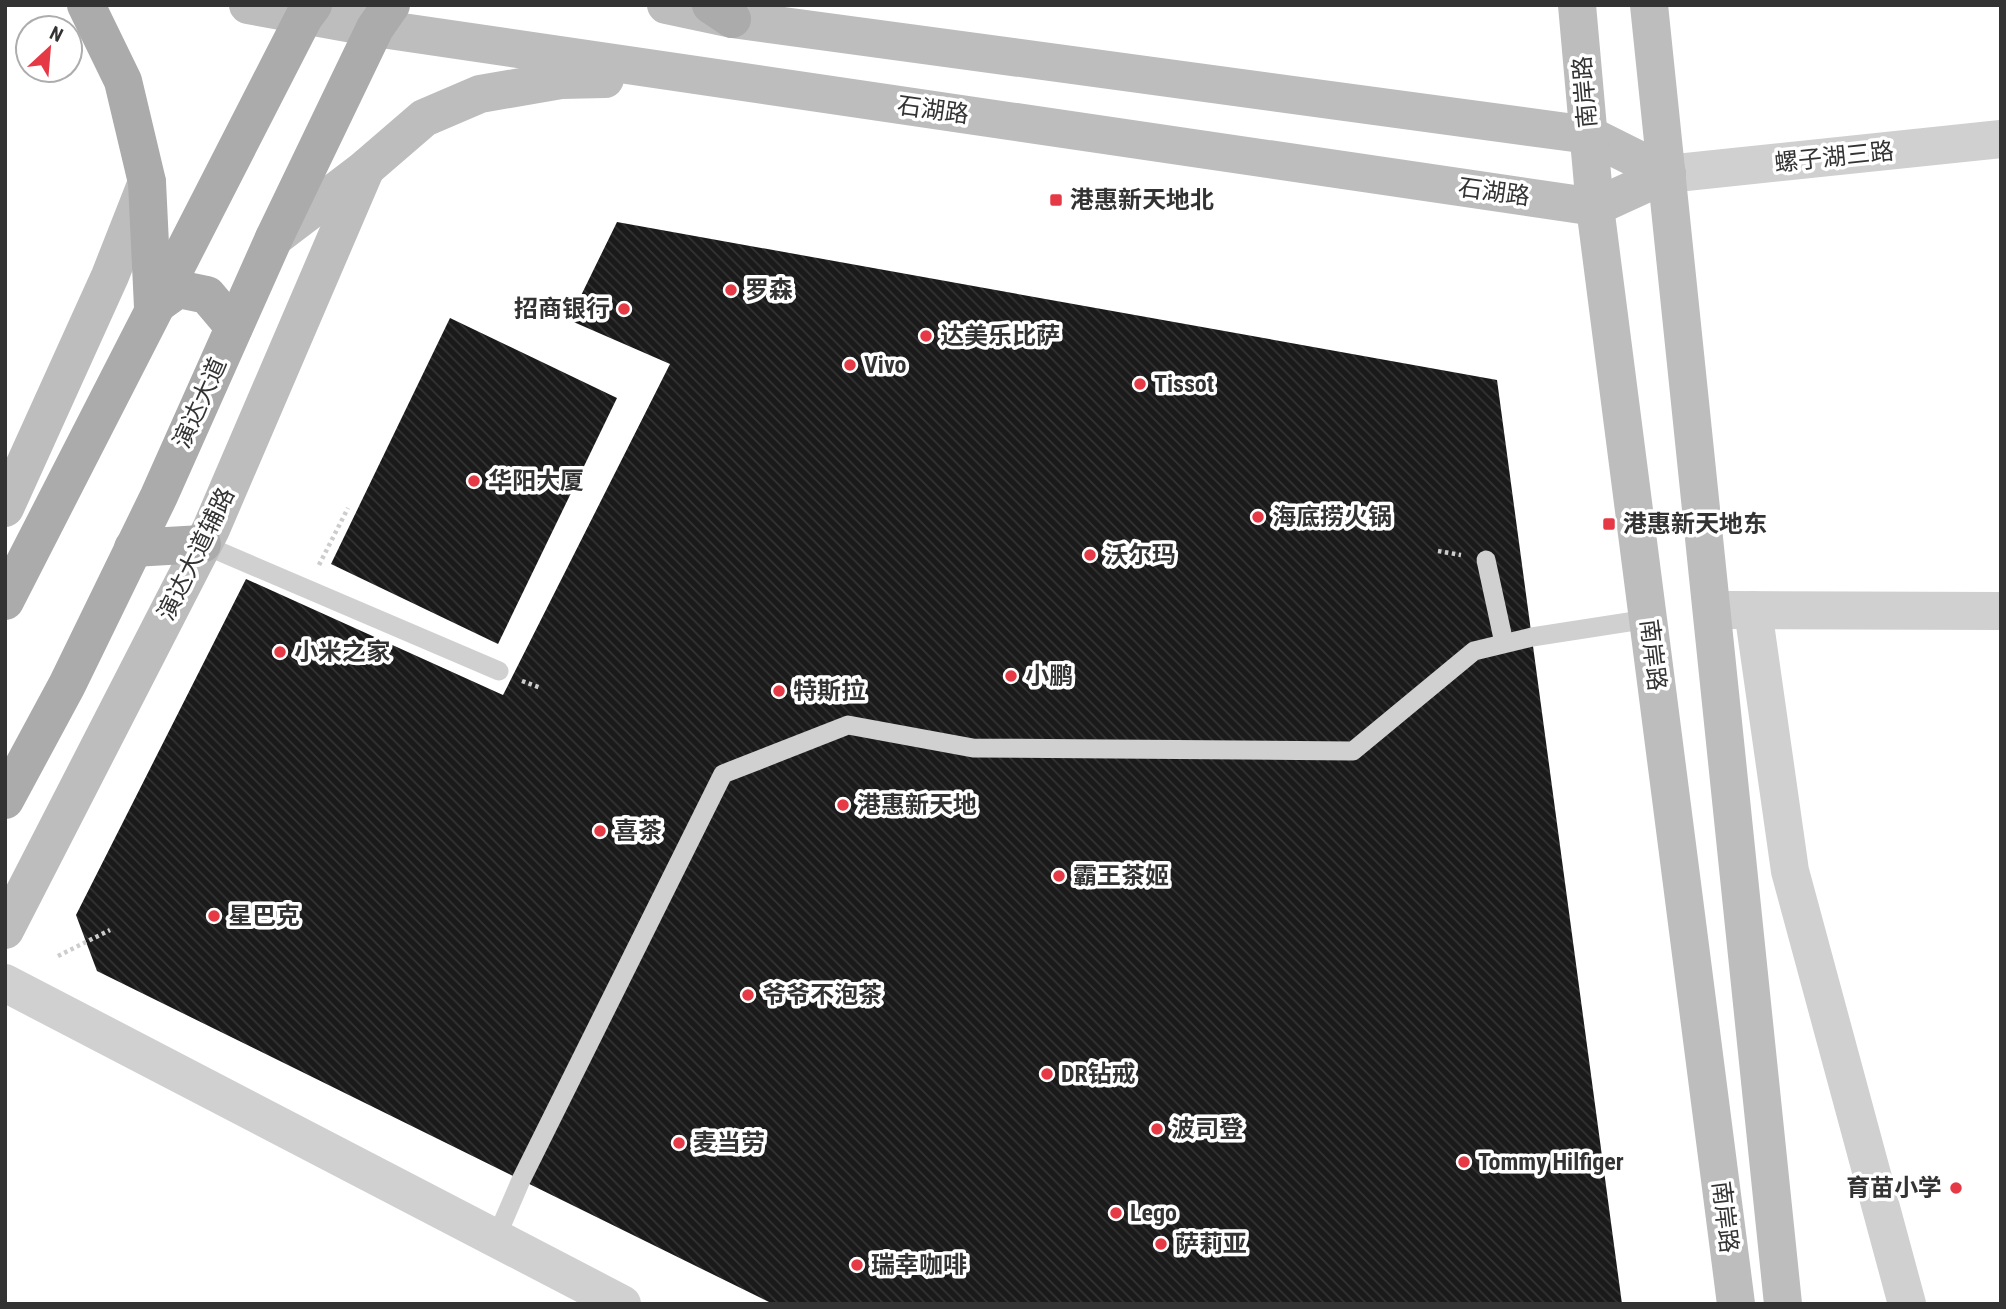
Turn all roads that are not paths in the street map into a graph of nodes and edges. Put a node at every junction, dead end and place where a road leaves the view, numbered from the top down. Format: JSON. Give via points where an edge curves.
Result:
{"nodes":[{"id":1,"x":86,"y":5,"type":"edge"},
{"id":2,"x":248,"y":5,"type":"edge"},
{"id":3,"x":666,"y":5,"type":"edge"},
{"id":4,"x":1577,"y":5,"type":"edge"},
{"id":5,"x":1649,"y":5,"type":"edge"},
{"id":6,"x":309,"y":11,"type":"edge"},
{"id":7,"x":721,"y":12,"type":"edge"},
{"id":8,"x":383,"y":17,"type":"edge"},
{"id":9,"x":702,"y":76,"type":"junction"},
{"id":10,"x":1589,"y":135,"type":"junction"},
{"id":11,"x":2001,"y":139,"type":"edge"},
{"id":12,"x":366,"y":169,"type":"junction"},
{"id":13,"x":1667,"y":174,"type":"junction"},
{"id":14,"x":147,"y":182,"type":"junction"},
{"id":15,"x":1595,"y":207,"type":"junction"},
{"id":16,"x":274,"y":238,"type":"junction"},
{"id":17,"x":153,"y":307,"type":"junction"},
{"id":18,"x":233,"y":327,"type":"junction"},
{"id":19,"x":5,"y":508,"type":"edge"},
{"id":20,"x":202,"y":544,"type":"junction"},
{"id":21,"x":134,"y":548,"type":"junction"},
{"id":22,"x":1486,"y":560,"type":"dead end"},
{"id":23,"x":5,"y":601,"type":"edge"},
{"id":24,"x":1712,"y":610,"type":"junction"},
{"id":25,"x":1753,"y":610,"type":"junction"},
{"id":26,"x":2001,"y":611,"type":"edge"},
{"id":27,"x":1648,"y":619,"type":"junction"},
{"id":28,"x":1504,"y":643,"type":"junction"},
{"id":29,"x":499,"y":671,"type":"dead end"},
{"id":30,"x":5,"y":800,"type":"edge"},
{"id":31,"x":5,"y":930,"type":"edge"},
{"id":32,"x":5,"y":983,"type":"edge"},
{"id":33,"x":496,"y":1238,"type":"junction"},
{"id":34,"x":622,"y":1304,"type":"edge"},
{"id":35,"x":1736,"y":1304,"type":"edge"},
{"id":36,"x":1783,"y":1304,"type":"edge"},
{"id":37,"x":1907,"y":1304,"type":"edge"}],
"edges":[{"from":1,"to":14,"type":"main road","via":[[123,81]]},
{"from":2,"to":6,"type":"main road","name":"石湖路"},
{"from":3,"to":7,"type":"main road"},
{"from":4,"to":10,"type":"main road","name":"南岸路"},
{"from":5,"to":13,"type":"main road","name":"南岸路"},
{"from":6,"to":8,"type":"main road","name":"石湖路"},
{"from":6,"to":17,"type":"main road"},
{"from":7,"to":10,"type":"main road"},
{"from":8,"to":9,"type":"main road","name":"石湖路"},
{"from":8,"to":16,"type":"main road","name":"演达大道"},
{"from":9,"to":12,"type":"main road","via":[[561,80],[480,94],[424,118]]},
{"from":9,"to":15,"type":"main road","name":"石湖路"},
{"from":10,"to":13,"type":"main road"},
{"from":10,"to":15,"type":"main road","name":"南岸路"},
{"from":11,"to":13,"type":"street","name":"螺子湖三路"},
{"from":12,"to":16,"type":"main road"},
{"from":12,"to":20,"type":"main road","name":"演达大道辅路"},
{"from":13,"to":15,"type":"main road"},
{"from":13,"to":24,"type":"main road","name":"南岸路"},
{"from":14,"to":17,"type":"main road"},
{"from":14,"to":19,"type":"main road","via":[[100,301]]},
{"from":15,"to":27,"type":"main road","name":"南岸路"},
{"from":16,"to":18,"type":"main road","name":"演达大道"},
{"from":17,"to":18,"type":"main road","via":[[178,289],[207,295]]},
{"from":17,"to":23,"type":"main road"},
{"from":18,"to":21,"type":"main road","name":"演达大道"},
{"from":20,"to":21,"type":"main road"},
{"from":20,"to":29,"type":"lane"},
{"from":20,"to":31,"type":"main road","name":"演达大道辅路"},
{"from":21,"to":30,"type":"main road","name":"演达大道"},
{"from":22,"to":28,"type":"lane"},
{"from":24,"to":25,"type":"street"},
{"from":24,"to":36,"type":"main road","name":"南岸路"},
{"from":25,"to":26,"type":"street"},
{"from":25,"to":37,"type":"street","via":[[1790,871]]},
{"from":27,"to":28,"type":"lane"},
{"from":27,"to":35,"type":"main road","name":"南岸路"},
{"from":28,"to":33,"type":"lane","via":[[1474,651],[1353,751],[973,748],[848,725],[723,774]]},
{"from":32,"to":33,"type":"street"},
{"from":33,"to":34,"type":"street"}]}
